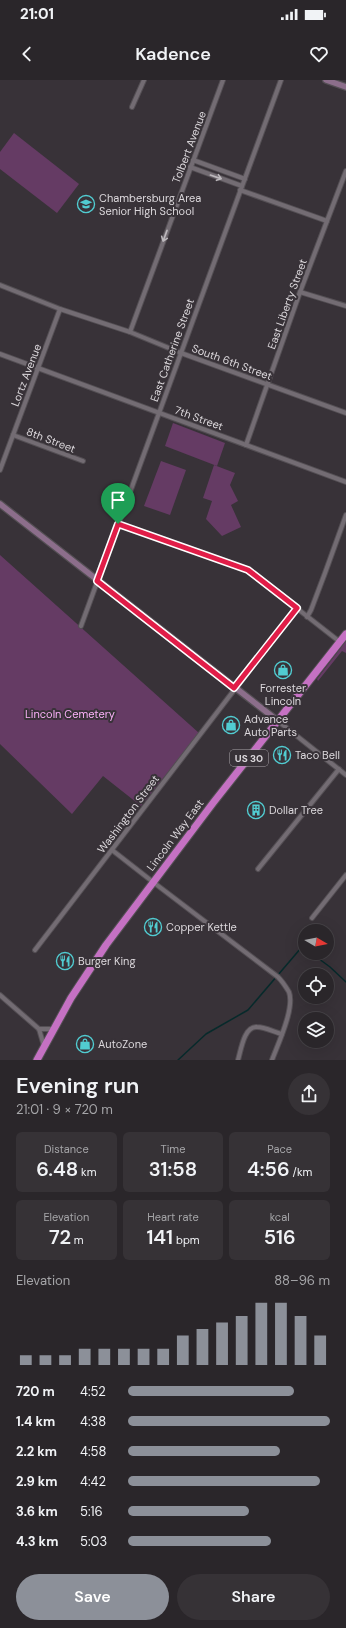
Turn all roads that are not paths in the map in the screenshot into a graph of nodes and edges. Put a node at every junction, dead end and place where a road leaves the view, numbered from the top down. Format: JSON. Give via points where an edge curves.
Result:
{"nodes":[{"id":1,"x":144,"y":80,"type":"edge"},
{"id":2,"x":223,"y":80,"type":"edge"},
{"id":3,"x":281,"y":80,"type":"edge"},
{"id":4,"x":326,"y":80,"type":"edge"},
{"id":5,"x":346,"y":87,"type":"edge"},
{"id":6,"x":132,"y":107,"type":"dead end"},
{"id":7,"x":193,"y":160,"type":"junction"},
{"id":8,"x":190,"y":167,"type":"junction"},
{"id":9,"x":346,"y":171,"type":"edge"},
{"id":10,"x":245,"y":179,"type":"junction"},
{"id":11,"x":241,"y":188,"type":"junction"},
{"id":12,"x":327,"y":221,"type":"junction"},
{"id":13,"x":0,"y":286,"type":"edge"},
{"id":14,"x":300,"y":292,"type":"junction"},
{"id":15,"x":346,"y":306,"type":"edge"},
{"id":16,"x":60,"y":309,"type":"junction"},
{"id":17,"x":130,"y":332,"type":"junction"},
{"id":18,"x":180,"y":353,"type":"junction"},
{"id":19,"x":0,"y":354,"type":"edge"},
{"id":20,"x":38,"y":368,"type":"junction"},
{"id":21,"x":268,"y":384,"type":"junction"},
{"id":22,"x":159,"y":412,"type":"junction"},
{"id":23,"x":346,"y":413,"type":"edge"},
{"id":24,"x":13,"y":435,"type":"junction"},
{"id":25,"x":246,"y":444,"type":"junction"},
{"id":26,"x":83,"y":462,"type":"dead end"},
{"id":27,"x":0,"y":470,"type":"edge"},
{"id":28,"x":346,"y":482,"type":"edge"},
{"id":29,"x":0,"y":504,"type":"edge"},
{"id":30,"x":346,"y":515,"type":"edge"},
{"id":31,"x":118,"y":524,"type":"junction"},
{"id":32,"x":97,"y":581,"type":"junction"},
{"id":33,"x":297,"y":608,"type":"junction"},
{"id":34,"x":307,"y":617,"type":"junction"},
{"id":35,"x":81,"y":626,"type":"dead end"},
{"id":36,"x":346,"y":634,"type":"edge"},
{"id":37,"x":340,"y":642,"type":"junction"},
{"id":38,"x":234,"y":688,"type":"junction"},
{"id":39,"x":278,"y":721,"type":"junction"},
{"id":40,"x":339,"y":769,"type":"junction"},
{"id":41,"x":346,"y":775,"type":"edge"},
{"id":42,"x":112,"y":850,"type":"junction"},
{"id":43,"x":258,"y":869,"type":"dead end"},
{"id":44,"x":346,"y":875,"type":"edge"},
{"id":45,"x":153,"y":882,"type":"junction"},
{"id":46,"x":312,"y":918,"type":"dead end"},
{"id":47,"x":35,"y":950,"type":"dead end"},
{"id":48,"x":0,"y":995,"type":"edge"},
{"id":49,"x":39,"y":1029,"type":"junction"},
{"id":50,"x":54,"y":1029,"type":"junction"},
{"id":51,"x":282,"y":1034,"type":"junction"},
{"id":52,"x":44,"y":1046,"type":"junction"},
{"id":53,"x":37,"y":1060,"type":"edge"},
{"id":54,"x":238,"y":1060,"type":"edge"},
{"id":55,"x":272,"y":1060,"type":"edge"}],
"edges":[{"from":1,"to":6,"type":"street"},
{"from":2,"to":7,"type":"street","name":"Tolbert Avenue"},
{"from":3,"to":10,"type":"street","name":"East Catherine Street"},
{"from":4,"to":5,"type":"street"},
{"from":7,"to":8,"type":"street","name":"Tolbert Avenue"},
{"from":7,"to":10,"type":"street"},
{"from":8,"to":11,"type":"street","one_way":true},
{"from":8,"to":17,"type":"street","name":"Tolbert Avenue","one_way":true},
{"from":9,"to":12,"type":"street","name":"East Liberty Street"},
{"from":10,"to":11,"type":"street","name":"East Catherine Street"},
{"from":11,"to":12,"type":"street"},
{"from":11,"to":18,"type":"street","name":"East Catherine Street"},
{"from":12,"to":14,"type":"street","name":"East Liberty Street"},
{"from":13,"to":16,"type":"street","name":"South 6th Street"},
{"from":14,"to":15,"type":"street"},
{"from":14,"to":21,"type":"street","name":"East Liberty Street"},
{"from":16,"to":17,"type":"street","name":"South 6th Street"},
{"from":16,"to":20,"type":"street","name":"Lortz Avenue"},
{"from":17,"to":18,"type":"street","name":"South 6th Street"},
{"from":18,"to":21,"type":"street","name":"South 6th Street"},
{"from":18,"to":22,"type":"street","name":"East Catherine Street"},
{"from":19,"to":20,"type":"street","name":"7th Street"},
{"from":20,"to":22,"type":"street","name":"7th Street"},
{"from":20,"to":24,"type":"street","name":"Lortz Avenue"},
{"from":21,"to":23,"type":"street","name":"South 6th Street"},
{"from":21,"to":25,"type":"street","name":"East Liberty Street"},
{"from":22,"to":25,"type":"street","name":"7th Street"},
{"from":22,"to":31,"type":"street","name":"East Catherine Street"},
{"from":24,"to":26,"type":"street","name":"8th Street"},
{"from":24,"to":27,"type":"street","name":"Lortz Avenue"},
{"from":25,"to":28,"type":"street","name":"7th Street"},
{"from":29,"to":32,"type":"street"},
{"from":30,"to":34,"type":"street"},
{"from":31,"to":32,"type":"street","name":"East Catherine Street"},
{"from":31,"to":33,"type":"street","via":[[248,570]]},
{"from":32,"to":35,"type":"street","name":"East Catherine Street"},
{"from":32,"to":38,"type":"street"},
{"from":33,"to":34,"type":"street"},
{"from":33,"to":38,"type":"street","name":"Washington Street"},
{"from":34,"to":37,"type":"street"},
{"from":36,"to":37,"type":"highway","name":"Lincoln Way East","number":"US 30"},
{"from":37,"to":39,"type":"highway","name":"Lincoln Way East","number":"US 30"},
{"from":38,"to":39,"type":"street"},
{"from":38,"to":42,"type":"street","name":"Washington Street"},
{"from":39,"to":40,"type":"street"},
{"from":39,"to":45,"type":"highway","name":"Lincoln Way East","number":"US 30"},
{"from":40,"to":41,"type":"street"},
{"from":40,"to":43,"type":"street"},
{"from":42,"to":45,"type":"street"},
{"from":42,"to":47,"type":"street","name":"Washington Street"},
{"from":44,"to":46,"type":"street"},
{"from":45,"to":50,"type":"highway","name":"Lincoln Way East","number":"US 30","via":[[93,964]]},
{"from":45,"to":51,"type":"street","via":[[278,976],[289,993],[289,1008]]},
{"from":48,"to":49,"type":"street"},
{"from":49,"to":50,"type":"street"},
{"from":49,"to":52,"type":"street"},
{"from":50,"to":52,"type":"highway","name":"Lincoln Way East","number":"US 30"},
{"from":51,"to":54,"type":"street","via":[[257,1027],[251,1029],[246,1034]]},
{"from":51,"to":55,"type":"street"},
{"from":52,"to":53,"type":"highway","name":"Lincoln Way East","number":"US 30"}]}
